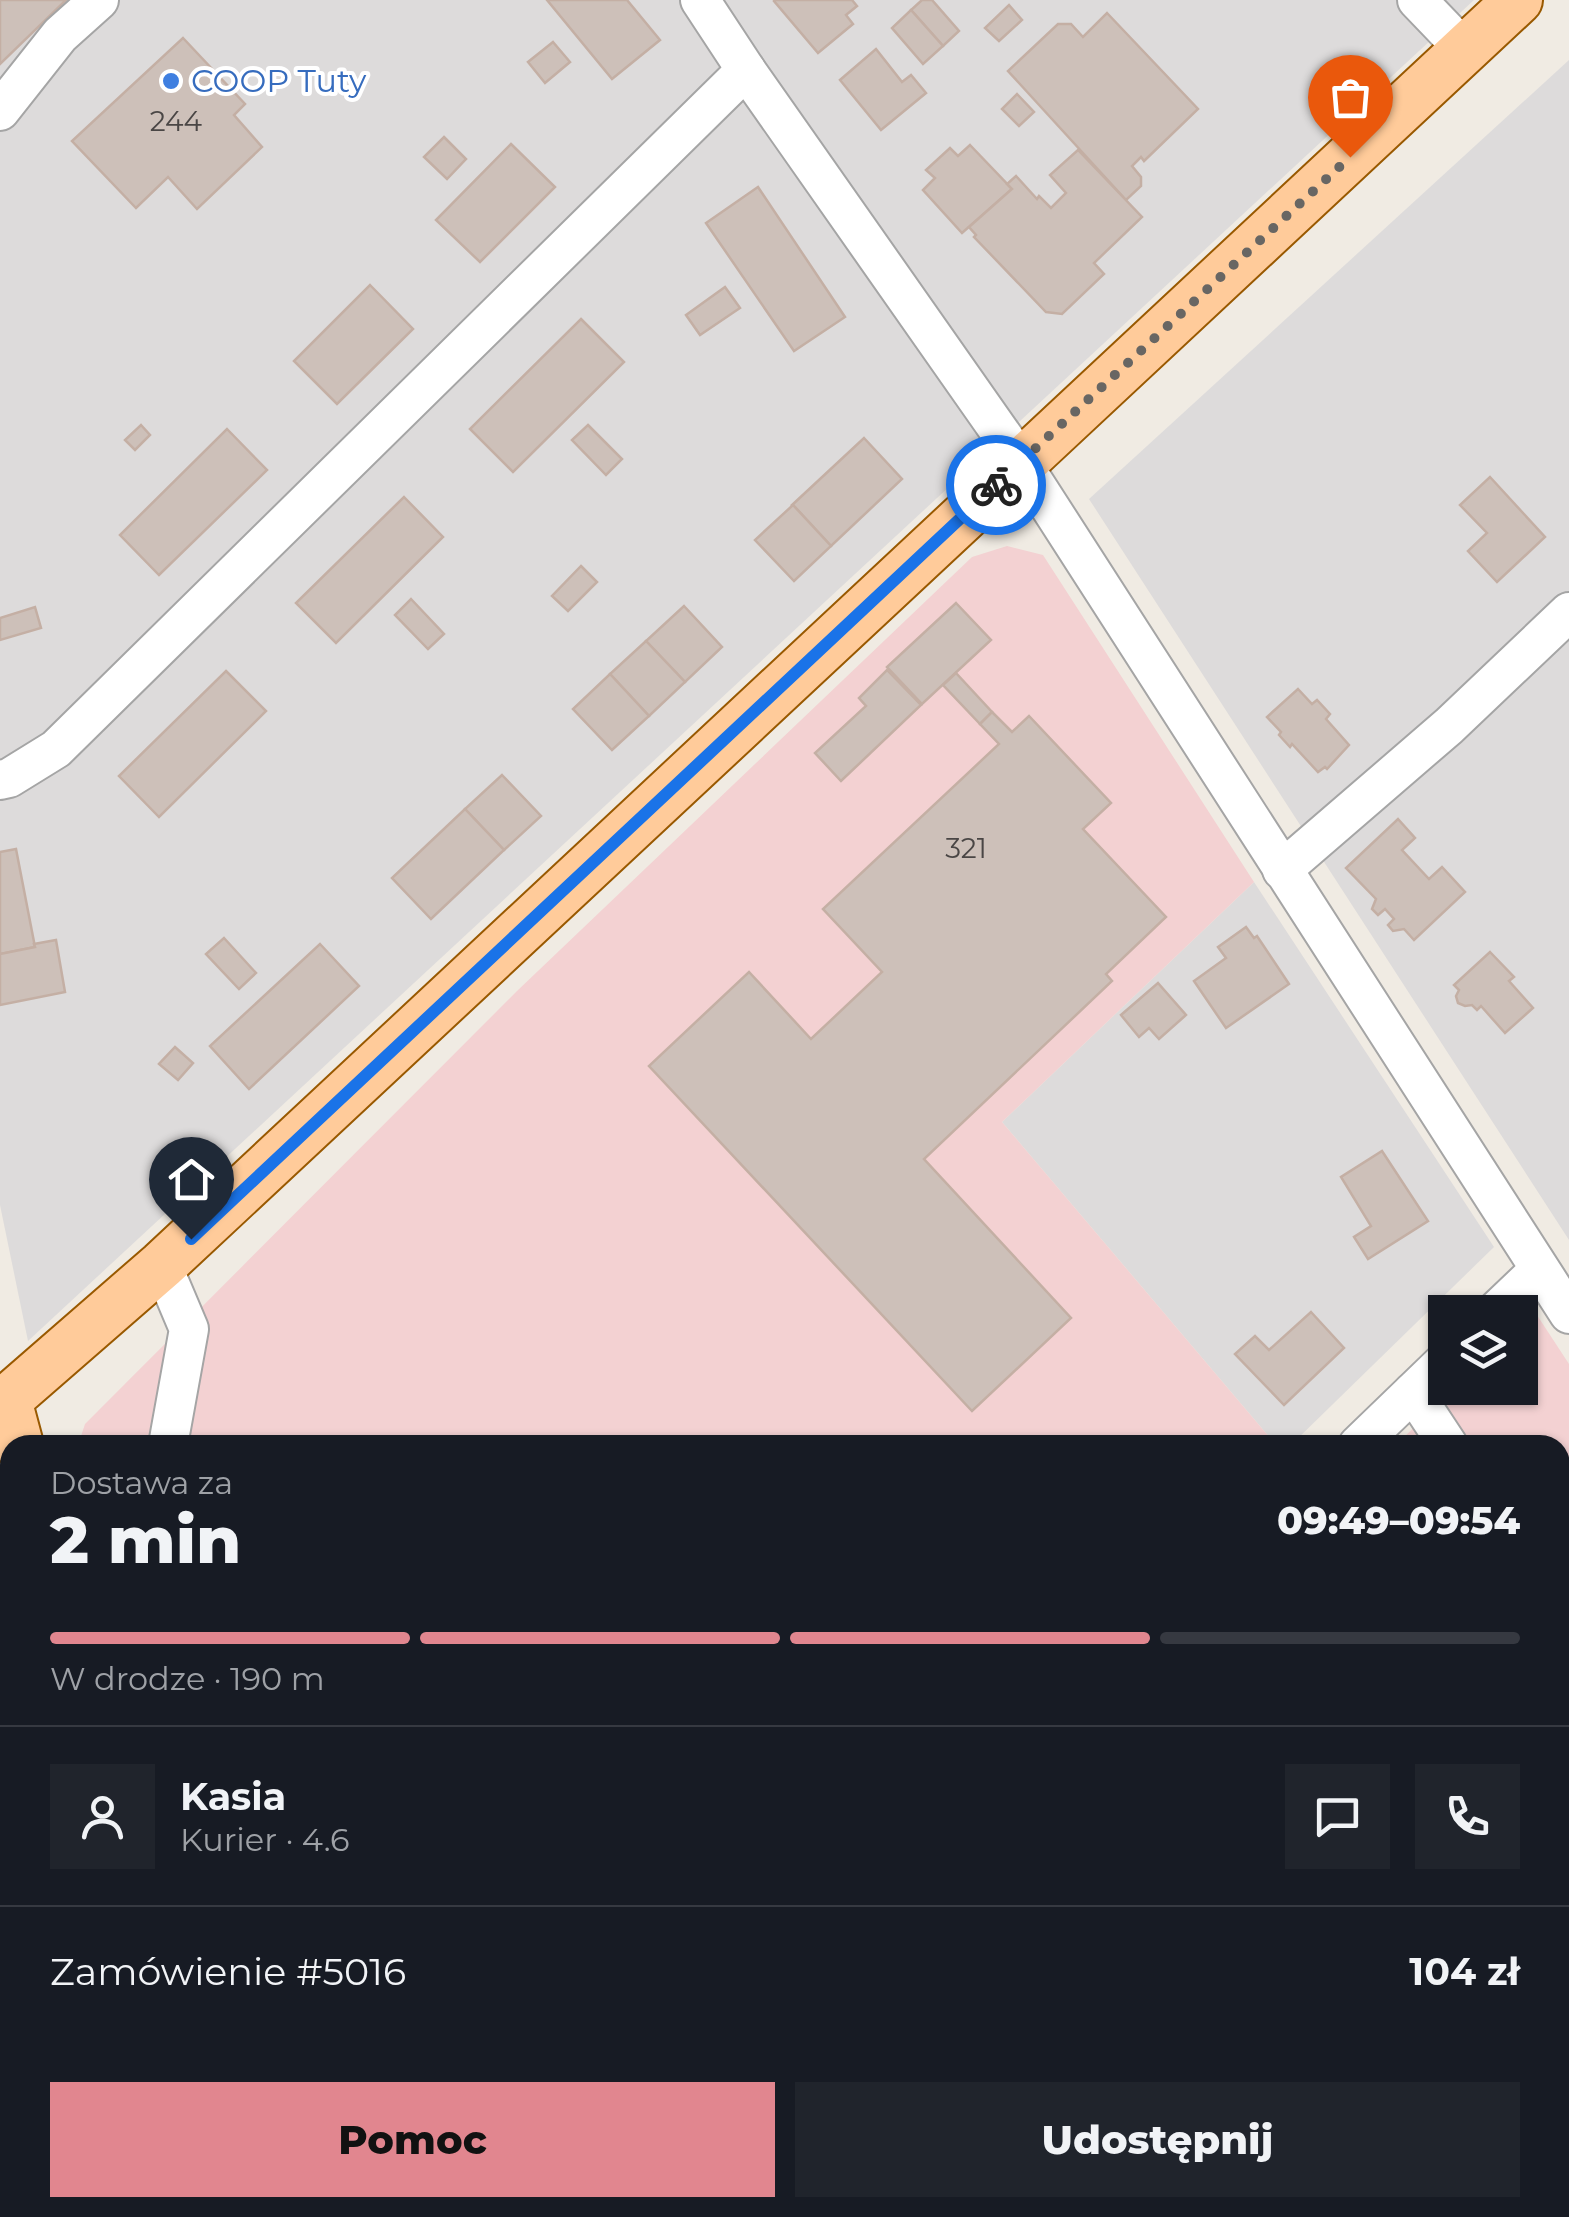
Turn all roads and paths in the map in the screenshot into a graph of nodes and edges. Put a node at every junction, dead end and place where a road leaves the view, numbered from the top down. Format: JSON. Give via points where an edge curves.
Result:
{"nodes":[{"id":1,"x":99,"y":0,"type":"edge"},
{"id":2,"x":700,"y":0,"type":"edge"},
{"id":3,"x":1417,"y":0,"type":"edge"},
{"id":4,"x":1518,"y":0,"type":"edge"},
{"id":5,"x":1465,"y":50,"type":"junction"},
{"id":6,"x":746,"y":70,"type":"junction"},
{"id":7,"x":0,"y":111,"type":"edge"},
{"id":8,"x":1021,"y":462,"type":"junction"},
{"id":9,"x":1569,"y":612,"type":"edge"},
{"id":10,"x":0,"y":780,"type":"edge"},
{"id":11,"x":1282,"y":870,"type":"junction"},
{"id":12,"x":162,"y":1266,"type":"junction"},
{"id":13,"x":1540,"y":1270,"type":"junction"},
{"id":14,"x":1514,"y":1295,"type":"edge"},
{"id":15,"x":1569,"y":1314,"type":"edge"},
{"id":16,"x":1428,"y":1377,"type":"edge"},
{"id":17,"x":4,"y":1388,"type":"edge"},
{"id":18,"x":1413,"y":1392,"type":"junction"},
{"id":19,"x":16,"y":1435,"type":"edge"},
{"id":20,"x":170,"y":1435,"type":"edge"},
{"id":21,"x":1368,"y":1435,"type":"edge"},
{"id":22,"x":1441,"y":1435,"type":"edge"}],
"edges":[{"from":1,"to":7,"type":"street","via":[[60,35]]},
{"from":2,"to":6,"type":"street"},
{"from":3,"to":5,"type":"street"},
{"from":4,"to":5,"type":"main road"},
{"from":5,"to":8,"type":"main road"},
{"from":6,"to":8,"type":"street"},
{"from":6,"to":10,"type":"street","via":[[56,749]]},
{"from":8,"to":11,"type":"street"},
{"from":8,"to":12,"type":"main road"},
{"from":9,"to":11,"type":"street"},
{"from":11,"to":13,"type":"street"},
{"from":12,"to":17,"type":"main road"},
{"from":12,"to":20,"type":"street","via":[[189,1329]]},
{"from":13,"to":14,"type":"street"},
{"from":13,"to":15,"type":"street"},
{"from":16,"to":18,"type":"street"},
{"from":17,"to":19,"type":"main road"},
{"from":18,"to":21,"type":"street"},
{"from":18,"to":22,"type":"street"}]}
